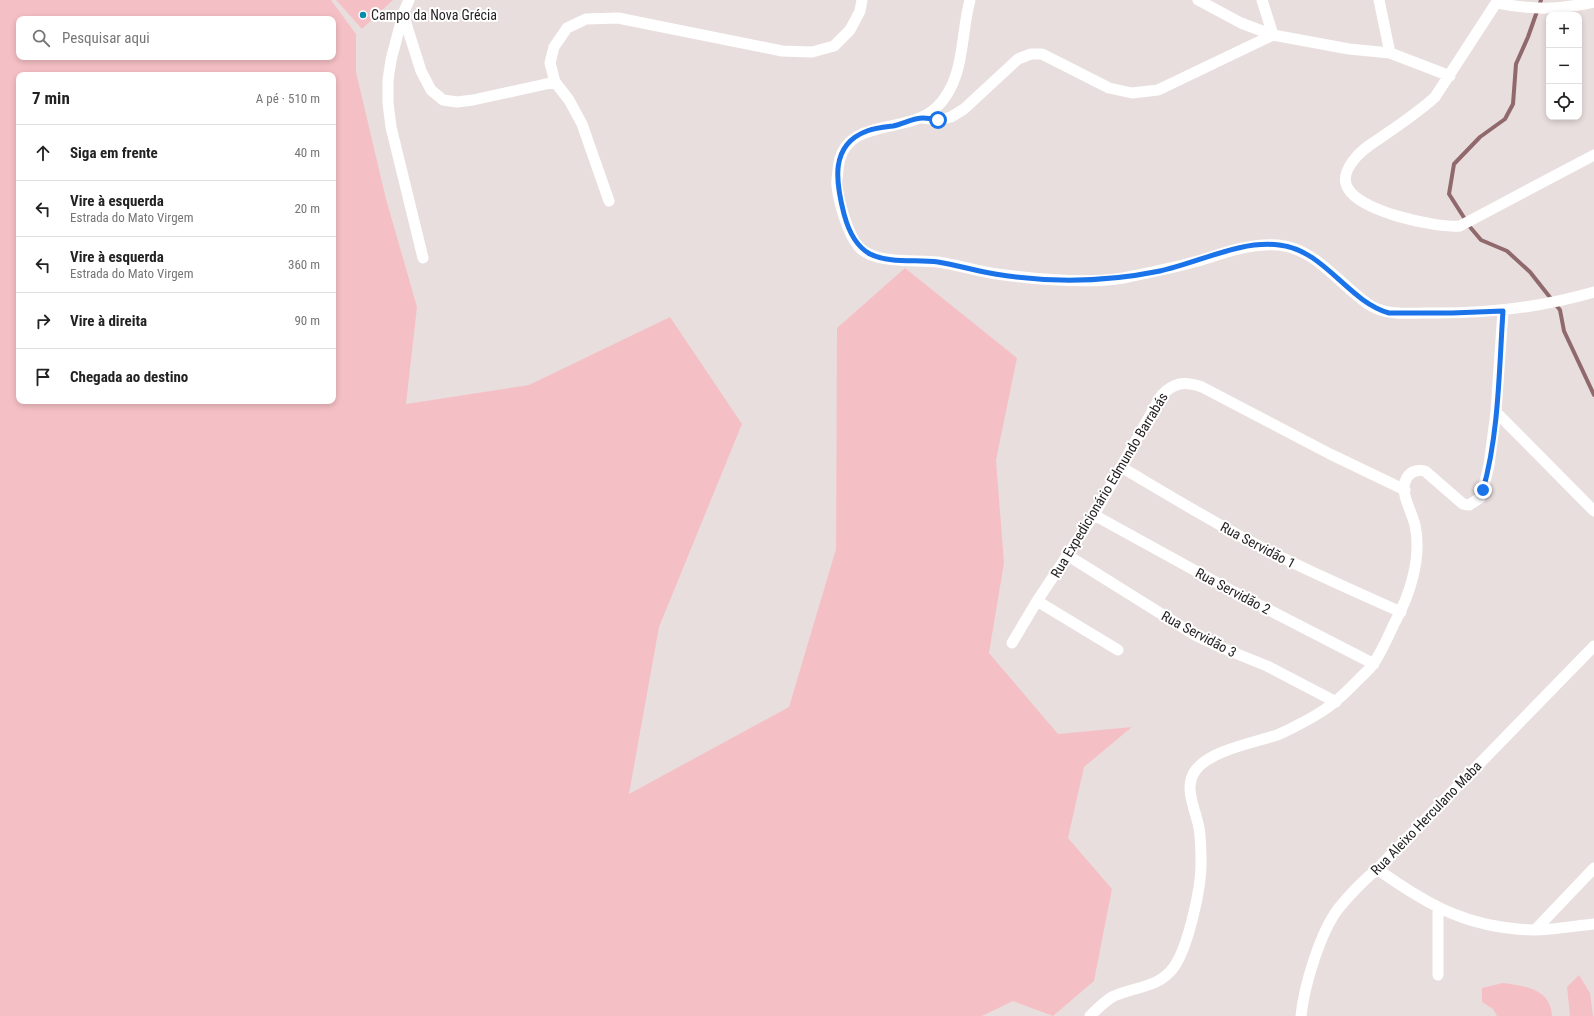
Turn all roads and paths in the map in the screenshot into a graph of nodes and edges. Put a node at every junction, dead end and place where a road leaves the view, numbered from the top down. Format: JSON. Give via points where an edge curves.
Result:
{"nodes":[{"id":1,"x":409,"y":0,"type":"edge"},
{"id":2,"x":862,"y":0,"type":"edge"},
{"id":3,"x":970,"y":0,"type":"edge"},
{"id":4,"x":1198,"y":0,"type":"edge"},
{"id":5,"x":1262,"y":0,"type":"edge"},
{"id":6,"x":1379,"y":0,"type":"edge"},
{"id":7,"x":1497,"y":2,"type":"edge"},
{"id":8,"x":1594,"y":2,"type":"edge"},
{"id":9,"x":403,"y":14,"type":"junction"},
{"id":10,"x":1273,"y":35,"type":"junction"},
{"id":11,"x":1390,"y":53,"type":"junction"},
{"id":12,"x":1450,"y":76,"type":"junction"},
{"id":13,"x":555,"y":82,"type":"junction"},
{"id":14,"x":923,"y":118,"type":"junction"},
{"id":15,"x":1594,"y":155,"type":"edge"},
{"id":16,"x":609,"y":201,"type":"dead end"},
{"id":17,"x":423,"y":258,"type":"dead end"},
{"id":18,"x":1594,"y":292,"type":"edge"},
{"id":19,"x":1503,"y":311,"type":"junction"},
{"id":20,"x":1496,"y":412,"type":"junction"},
{"id":21,"x":1121,"y":467,"type":"junction"},
{"id":22,"x":1405,"y":490,"type":"junction"},
{"id":23,"x":1594,"y":511,"type":"edge"},
{"id":24,"x":1094,"y":515,"type":"junction"},
{"id":25,"x":1067,"y":555,"type":"junction"},
{"id":26,"x":1036,"y":601,"type":"junction"},
{"id":27,"x":1401,"y":612,"type":"junction"},
{"id":28,"x":1012,"y":643,"type":"dead end"},
{"id":29,"x":1594,"y":646,"type":"edge"},
{"id":30,"x":1118,"y":650,"type":"dead end"},
{"id":31,"x":1374,"y":664,"type":"junction"},
{"id":32,"x":1336,"y":702,"type":"junction"},
{"id":33,"x":1594,"y":868,"type":"edge"},
{"id":34,"x":1377,"y":869,"type":"junction"},
{"id":35,"x":1438,"y":907,"type":"junction"},
{"id":36,"x":1594,"y":924,"type":"edge"},
{"id":37,"x":1535,"y":930,"type":"junction"},
{"id":38,"x":1438,"y":975,"type":"dead end"},
{"id":39,"x":1090,"y":1016,"type":"edge"},
{"id":40,"x":1301,"y":1016,"type":"edge"}],
"edges":[{"from":1,"to":9,"type":"street"},
{"from":2,"to":13,"type":"street","via":[[860,11],[850,30],[834,46],[812,52],[782,51],[618,18],[586,19],[567,28],[554,47],[550,63]]},
{"from":3,"to":14,"type":"street","via":[[961,63],[950,88],[938,106]]},
{"from":4,"to":10,"type":"street","via":[[1241,23]]},
{"from":5,"to":10,"type":"street"},
{"from":6,"to":11,"type":"street"},
{"from":7,"to":8,"type":"street","via":[[1527,9],[1552,9]]},
{"from":7,"to":12,"type":"street"},
{"from":9,"to":13,"type":"street","via":[[421,71],[431,90],[443,100],[472,100]]},
{"from":9,"to":17,"type":"street","via":[[391,60],[388,103],[391,127]]},
{"from":10,"to":11,"type":"street","via":[[1349,49]]},
{"from":10,"to":14,"type":"street","via":[[1158,90],[1132,93],[1109,88],[1042,54],[1031,54],[1018,59],[964,108],[950,117],[938,120]]},
{"from":11,"to":12,"type":"street"},
{"from":12,"to":15,"type":"street","via":[[1435,98],[1365,148],[1353,160],[1347,171],[1346,184],[1352,193],[1375,208],[1437,225],[1460,226]]},
{"from":13,"to":16,"type":"street","via":[[582,124]]},
{"from":14,"to":19,"type":"street","via":[[866,131],[848,144],[839,158],[837,185],[848,228],[860,247],[870,255],[884,259],[939,262],[997,274],[1058,280],[1118,278],[1162,271],[1255,245],[1280,245],[1300,251],[1320,263],[1361,299],[1389,313]]},
{"from":18,"to":19,"type":"street","via":[[1543,305]]},
{"from":19,"to":20,"type":"street"},
{"from":20,"to":22,"type":"street","via":[[1486,480],[1480,498],[1469,506],[1463,504],[1425,471],[1418,470],[1410,474],[1405,482]]},
{"from":20,"to":23,"type":"street"},
{"from":21,"to":22,"type":"street","name":"Rua Expedicionário Edmundo Barrabás","via":[[1161,396],[1178,383],[1189,383],[1202,386],[1330,454]]},
{"from":21,"to":24,"type":"street","name":"Rua Expedicionário Edmundo Barrabás"},
{"from":21,"to":27,"type":"street","name":"Rua Servidão 1","via":[[1254,544]]},
{"from":22,"to":27,"type":"street","via":[[1415,526],[1416,550],[1413,578]]},
{"from":24,"to":25,"type":"street","name":"Rua Expedicionário Edmundo Barrabás"},
{"from":24,"to":31,"type":"street","name":"Rua Servidão 2","via":[[1234,592]]},
{"from":25,"to":26,"type":"street","name":"Rua Expedicionário Edmundo Barrabás"},
{"from":25,"to":32,"type":"street","name":"Rua Servidão 3","via":[[1195,635],[1220,648],[1267,666]]},
{"from":26,"to":28,"type":"street","name":"Rua Expedicionário Edmundo Barrabás"},
{"from":26,"to":30,"type":"street"},
{"from":27,"to":31,"type":"street"},
{"from":29,"to":34,"type":"street","name":"Rua Aleixo Herculano Maba"},
{"from":31,"to":32,"type":"street"},
{"from":32,"to":39,"type":"street","via":[[1322,713],[1276,736],[1213,756],[1201,763],[1194,772],[1190,785],[1199,828],[1201,866],[1194,912],[1181,954],[1159,982],[1113,996]]},
{"from":33,"to":37,"type":"street"},
{"from":34,"to":35,"type":"street","via":[[1408,891]]},
{"from":34,"to":40,"type":"street","name":"Rua Aleixo Herculano Maba","via":[[1337,910],[1310,975]]},
{"from":35,"to":37,"type":"street","via":[[1464,919],[1495,927]]},
{"from":35,"to":38,"type":"street"},
{"from":36,"to":37,"type":"street"}]}
